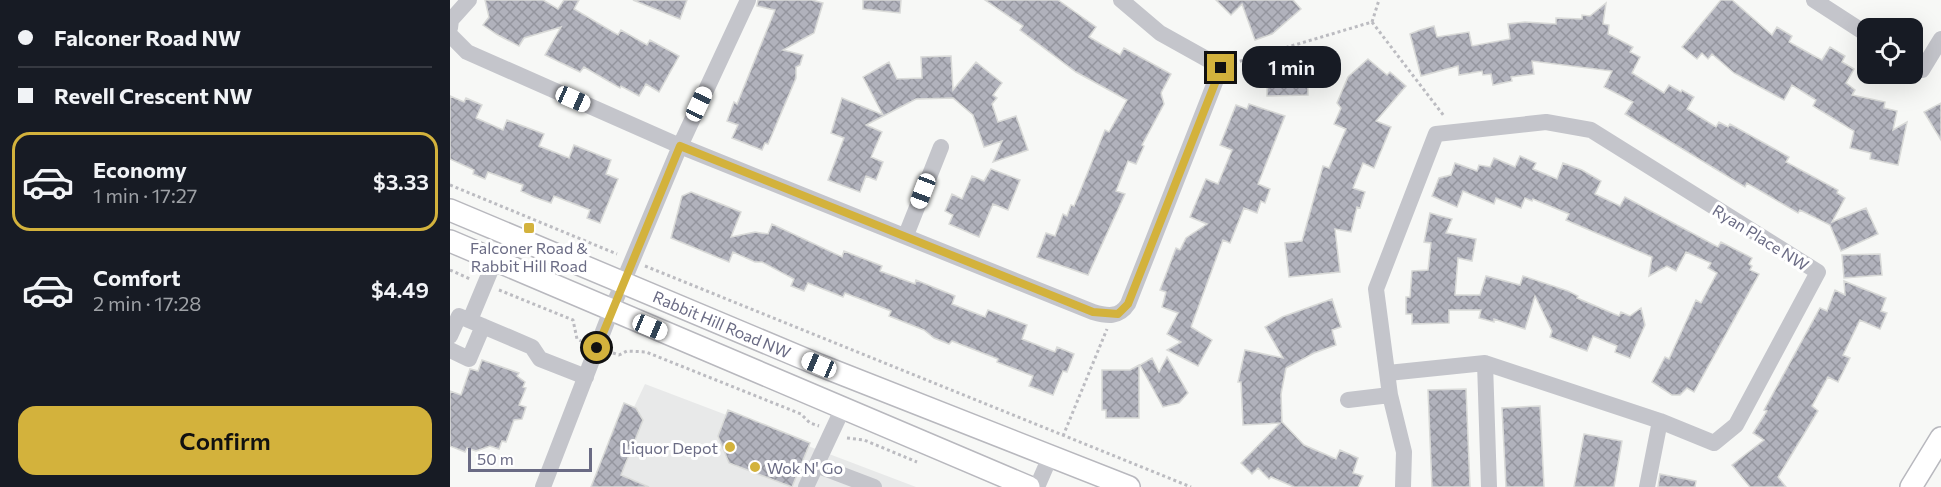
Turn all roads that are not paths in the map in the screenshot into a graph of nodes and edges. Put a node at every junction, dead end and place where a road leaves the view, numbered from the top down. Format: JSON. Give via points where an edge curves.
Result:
{"nodes":[{"id":1,"x":469,"y":0,"type":"edge"},
{"id":2,"x":748,"y":0,"type":"edge"},
{"id":3,"x":1121,"y":0,"type":"edge"},
{"id":4,"x":1814,"y":0,"type":"edge"},
{"id":5,"x":450,"y":28,"type":"edge"},
{"id":6,"x":1857,"y":28,"type":"edge"},
{"id":7,"x":450,"y":35,"type":"edge"},
{"id":8,"x":1941,"y":39,"type":"edge"},
{"id":9,"x":1923,"y":68,"type":"edge"},
{"id":10,"x":680,"y":146,"type":"junction"},
{"id":11,"x":941,"y":147,"type":"dead end"},
{"id":12,"x":450,"y":210,"type":"edge"},
{"id":13,"x":906,"y":236,"type":"junction"},
{"id":14,"x":450,"y":241,"type":"edge"},
{"id":15,"x":495,"y":260,"type":"junction"},
{"id":16,"x":623,"y":282,"type":"junction"},
{"id":17,"x":611,"y":311,"type":"junction"},
{"id":18,"x":476,"y":323,"type":"junction"},
{"id":19,"x":450,"y":336,"type":"edge"},
{"id":20,"x":450,"y":350,"type":"edge"},
{"id":21,"x":1485,"y":363,"type":"junction"},
{"id":22,"x":1388,"y":373,"type":"junction"},
{"id":23,"x":586,"y":377,"type":"junction"},
{"id":24,"x":1390,"y":395,"type":"junction"},
{"id":25,"x":1348,"y":400,"type":"dead end"},
{"id":26,"x":843,"y":408,"type":"junction"},
{"id":27,"x":1660,"y":421,"type":"junction"},
{"id":28,"x":1941,"y":438,"type":"edge"},
{"id":29,"x":1050,"y":457,"type":"junction"},
{"id":30,"x":816,"y":465,"type":"junction"},
{"id":31,"x":543,"y":487,"type":"edge"},
{"id":32,"x":806,"y":487,"type":"edge"},
{"id":33,"x":874,"y":487,"type":"edge"},
{"id":34,"x":1029,"y":487,"type":"edge"},
{"id":35,"x":1037,"y":487,"type":"edge"},
{"id":36,"x":1129,"y":487,"type":"edge"},
{"id":37,"x":1403,"y":487,"type":"edge"},
{"id":38,"x":1489,"y":487,"type":"edge"},
{"id":39,"x":1647,"y":487,"type":"edge"},
{"id":40,"x":1911,"y":487,"type":"edge"}],
"edges":[{"from":1,"to":5,"type":"street","via":[[451,20]]},
{"from":2,"to":10,"type":"street"},
{"from":3,"to":13,"type":"street","via":[[1160,33],[1221,68],[1123,311],[1112,316],[1093,312]]},
{"from":4,"to":6,"type":"street"},
{"from":7,"to":10,"type":"street","via":[[467,52]]},
{"from":8,"to":9,"type":"street"},
{"from":10,"to":13,"type":"street"},
{"from":10,"to":16,"type":"street"},
{"from":11,"to":13,"type":"street"},
{"from":12,"to":16,"type":"main road","name":"Rabbit Hill Road NW"},
{"from":14,"to":15,"type":"main road","name":"Rabbit Hill Road NW"},
{"from":15,"to":17,"type":"main road","name":"Rabbit Hill Road NW"},
{"from":15,"to":18,"type":"street"},
{"from":16,"to":17,"type":"street"},
{"from":16,"to":29,"type":"main road","name":"Rabbit Hill Road NW"},
{"from":17,"to":23,"type":"street"},
{"from":17,"to":26,"type":"main road","name":"Rabbit Hill Road NW"},
{"from":18,"to":19,"type":"street","via":[[459,316]]},
{"from":18,"to":20,"type":"street","via":[[469,359]]},
{"from":18,"to":23,"type":"street","via":[[532,347],[540,359]]},
{"from":21,"to":22,"type":"street","name":"Ryan Place NW"},
{"from":21,"to":27,"type":"street","name":"Ryan Place NW"},
{"from":21,"to":38,"type":"street"},
{"from":22,"to":24,"type":"street","name":"Ryan Place NW"},
{"from":22,"to":27,"type":"street","name":"Ryan Place NW","via":[[1376,289],[1437,134],[1546,122],[1592,130],[1818,272],[1736,425],[1714,443]]},
{"from":23,"to":31,"type":"street"},
{"from":24,"to":25,"type":"street"},
{"from":24,"to":37,"type":"street","name":"Ryan Place NW","via":[[1404,452]]},
{"from":26,"to":30,"type":"street"},
{"from":26,"to":34,"type":"main road","name":"Rabbit Hill Road NW"},
{"from":27,"to":39,"type":"street"},
{"from":28,"to":40,"type":"main road"},
{"from":29,"to":35,"type":"street"},
{"from":29,"to":36,"type":"main road","name":"Rabbit Hill Road NW"},
{"from":30,"to":32,"type":"street"},
{"from":30,"to":33,"type":"street"}]}
